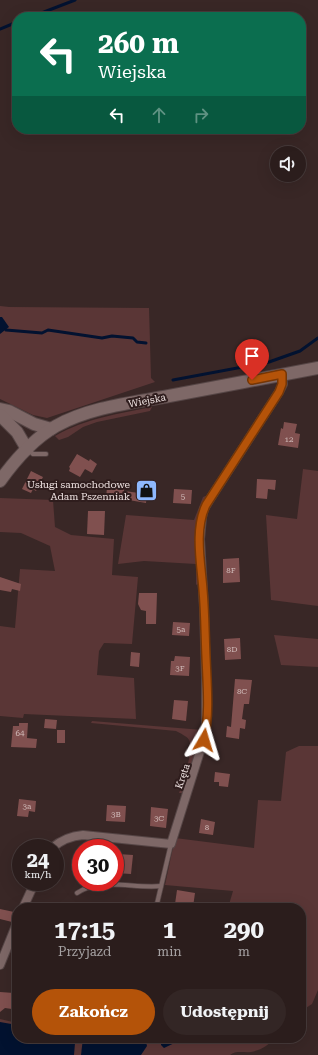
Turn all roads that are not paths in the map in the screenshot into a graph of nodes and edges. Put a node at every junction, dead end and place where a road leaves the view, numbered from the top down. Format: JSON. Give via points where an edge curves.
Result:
{"nodes":[{"id":1,"x":318,"y":368,"type":"edge"},
{"id":2,"x":282,"y":374,"type":"junction"},
{"id":3,"x":0,"y":408,"type":"edge"},
{"id":4,"x":0,"y":415,"type":"edge"},
{"id":5,"x":51,"y":429,"type":"junction"},
{"id":6,"x":27,"y":449,"type":"junction"},
{"id":7,"x":46,"y":454,"type":"dead end"},
{"id":8,"x":0,"y":481,"type":"edge"},
{"id":9,"x":64,"y":839,"type":"edge"},
{"id":10,"x":171,"y":844,"type":"junction"},
{"id":11,"x":161,"y":886,"type":"junction"},
{"id":12,"x":31,"y":891,"type":"edge"},
{"id":13,"x":77,"y":893,"type":"dead end"},
{"id":14,"x":26,"y":903,"type":"edge"},
{"id":15,"x":157,"y":903,"type":"edge"},
{"id":16,"x":12,"y":935,"type":"edge"},
{"id":17,"x":0,"y":965,"type":"edge"}],
"edges":[{"from":1,"to":2,"type":"street","name":"Wiejska"},
{"from":2,"to":5,"type":"street","name":"Wiejska","via":[[105,408]]},
{"from":2,"to":10,"type":"street","name":"Kręta","via":[[279,392],[210,499],[202,517],[200,549],[204,608],[206,728]]},
{"from":3,"to":5,"type":"street"},
{"from":4,"to":6,"type":"street","via":[[18,432]]},
{"from":5,"to":6,"type":"street","name":"Wiejska"},
{"from":6,"to":7,"type":"lane","via":[[31,453]]},
{"from":6,"to":8,"type":"street","name":"Wiejska"},
{"from":9,"to":10,"type":"street","via":[[83,835]]},
{"from":10,"to":11,"type":"lane"},
{"from":11,"to":13,"type":"lane","via":[[99,885]]},
{"from":11,"to":15,"type":"lane"},
{"from":12,"to":14,"type":"street"},
{"from":16,"to":17,"type":"street"}]}
